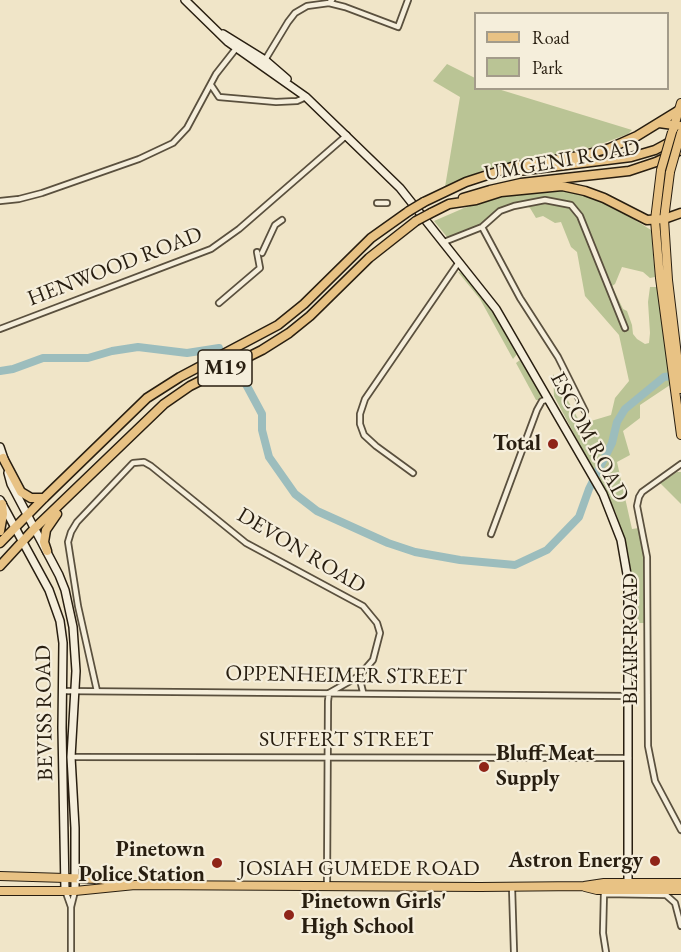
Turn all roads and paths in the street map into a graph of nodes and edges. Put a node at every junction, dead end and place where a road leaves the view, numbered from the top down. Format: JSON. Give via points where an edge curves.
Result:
{"nodes":[{"id":1,"x":185,"y":0,"type":"edge"},
{"id":2,"x":408,"y":0,"type":"edge"},
{"id":3,"x":331,"y":2,"type":"edge"},
{"id":4,"x":239,"y":46,"type":"junction"},
{"id":5,"x":265,"y":60,"type":"junction"},
{"id":6,"x":211,"y":85,"type":"junction"},
{"id":7,"x":295,"y":88,"type":"junction"},
{"id":8,"x":306,"y":97,"type":"junction"},
{"id":9,"x":219,"y":98,"type":"junction"},
{"id":10,"x":204,"y":100,"type":"junction"},
{"id":11,"x":680,"y":107,"type":"edge"},
{"id":12,"x":658,"y":123,"type":"junction"},
{"id":13,"x":678,"y":131,"type":"edge"},
{"id":14,"x":347,"y":135,"type":"junction"},
{"id":15,"x":681,"y":150,"type":"edge"},
{"id":16,"x":456,"y":188,"type":"junction"},
{"id":17,"x":0,"y":201,"type":"edge"},
{"id":18,"x":377,"y":203,"type":"dead end"},
{"id":19,"x":387,"y":203,"type":"dead end"},
{"id":20,"x":449,"y":204,"type":"junction"},
{"id":21,"x":681,"y":213,"type":"edge"},
{"id":22,"x":282,"y":219,"type":"dead end"},
{"id":23,"x":660,"y":220,"type":"junction"},
{"id":24,"x":482,"y":227,"type":"junction"},
{"id":25,"x":444,"y":242,"type":"junction"},
{"id":26,"x":459,"y":262,"type":"junction"},
{"id":27,"x":219,"y":303,"type":"dead end"},
{"id":28,"x":625,"y":328,"type":"dead end"},
{"id":29,"x":0,"y":329,"type":"edge"},
{"id":30,"x":674,"y":332,"type":"edge"},
{"id":31,"x":676,"y":379,"type":"edge"},
{"id":32,"x":681,"y":389,"type":"edge"},
{"id":33,"x":549,"y":399,"type":"junction"},
{"id":34,"x":585,"y":411,"type":"dead end"},
{"id":35,"x":681,"y":435,"type":"edge"},
{"id":36,"x":0,"y":447,"type":"edge"},
{"id":37,"x":3,"y":458,"type":"junction"},
{"id":38,"x":681,"y":464,"type":"edge"},
{"id":39,"x":412,"y":473,"type":"dead end"},
{"id":40,"x":89,"y":477,"type":"junction"},
{"id":41,"x":44,"y":498,"type":"junction"},
{"id":42,"x":1,"y":502,"type":"edge"},
{"id":43,"x":27,"y":515,"type":"junction"},
{"id":44,"x":15,"y":528,"type":"junction"},
{"id":45,"x":34,"y":529,"type":"junction"},
{"id":46,"x":0,"y":531,"type":"edge"},
{"id":47,"x":491,"y":534,"type":"dead end"},
{"id":48,"x":23,"y":541,"type":"junction"},
{"id":49,"x":0,"y":543,"type":"edge"},
{"id":50,"x":46,"y":551,"type":"junction"},
{"id":51,"x":0,"y":566,"type":"edge"},
{"id":52,"x":359,"y":676,"type":"junction"},
{"id":53,"x":62,"y":691,"type":"junction"},
{"id":54,"x":75,"y":691,"type":"junction"},
{"id":55,"x":97,"y":691,"type":"junction"},
{"id":56,"x":363,"y":692,"type":"junction"},
{"id":57,"x":329,"y":693,"type":"junction"},
{"id":58,"x":630,"y":696,"type":"junction"},
{"id":59,"x":67,"y":756,"type":"junction"},
{"id":60,"x":328,"y":757,"type":"junction"},
{"id":61,"x":629,"y":758,"type":"junction"},
{"id":62,"x":681,"y":830,"type":"edge"},
{"id":63,"x":0,"y":876,"type":"edge"},
{"id":64,"x":65,"y":878,"type":"junction"},
{"id":65,"x":75,"y":879,"type":"junction"},
{"id":66,"x":681,"y":883,"type":"edge"},
{"id":67,"x":135,"y":885,"type":"junction"},
{"id":68,"x":327,"y":886,"type":"junction"},
{"id":69,"x":628,"y":886,"type":"junction"},
{"id":70,"x":512,"y":887,"type":"junction"},
{"id":71,"x":604,"y":889,"type":"junction"},
{"id":72,"x":65,"y":890,"type":"junction"},
{"id":73,"x":681,"y":890,"type":"edge"},
{"id":74,"x":0,"y":891,"type":"edge"},
{"id":75,"x":75,"y":891,"type":"junction"},
{"id":76,"x":71,"y":907,"type":"junction"},
{"id":77,"x":681,"y":926,"type":"edge"},
{"id":78,"x":71,"y":952,"type":"edge"},
{"id":79,"x":514,"y":952,"type":"edge"},
{"id":80,"x":606,"y":952,"type":"edge"}],
"edges":[{"from":1,"to":4,"type":"street","name":"ESCOM ROAD"},
{"from":2,"to":3,"type":"street","via":[[398,27]]},
{"from":3,"to":5,"type":"street","via":[[307,6],[295,13]]},
{"from":4,"to":5,"type":"street","name":"ESCOM ROAD"},
{"from":4,"to":6,"type":"street"},
{"from":4,"to":7,"type":"street","name":"ESCOM ROAD"},
{"from":5,"to":7,"type":"street","name":"ESCOM ROAD"},
{"from":6,"to":9,"type":"street"},
{"from":6,"to":10,"type":"street"},
{"from":7,"to":8,"type":"street","name":"ESCOM ROAD"},
{"from":8,"to":9,"type":"street","via":[[276,102]]},
{"from":8,"to":14,"type":"street","name":"ESCOM ROAD"},
{"from":9,"to":10,"type":"street"},
{"from":10,"to":17,"type":"street","via":[[180,136],[161,150],[42,193]]},
{"from":11,"to":12,"type":"highway"},
{"from":11,"to":13,"type":"main road"},
{"from":12,"to":13,"type":"highway"},
{"from":12,"to":16,"type":"highway","via":[[601,151],[512,167]]},
{"from":13,"to":16,"type":"highway","name":"UMGENI ROAD","number":"M19","via":[[655,150],[631,157],[508,172]]},
{"from":13,"to":23,"type":"main road","bridge":true,"via":[[665,171]]},
{"from":14,"to":25,"type":"street","name":"ESCOM ROAD","via":[[393,180]]},
{"from":14,"to":29,"type":"street","name":"HENWOOD ROAD","via":[[219,244]]},
{"from":15,"to":20,"type":"highway","name":"UMGENI ROAD","number":"M19","via":[[629,171],[521,183]]},
{"from":16,"to":41,"type":"highway","number":"M19","bridge":true,"via":[[424,202],[372,238],[278,325],[147,398]]},
{"from":18,"to":19,"type":"street"},
{"from":20,"to":23,"type":"highway","via":[[513,190],[562,186],[585,191],[647,220]]},
{"from":20,"to":40,"type":"highway","number":"M19","bridge":true,"via":[[416,221],[369,258],[289,333],[164,404]]},
{"from":21,"to":23,"type":"highway"},
{"from":22,"to":27,"type":"street","via":[[259,253],[260,268]]},
{"from":23,"to":30,"type":"main road"},
{"from":24,"to":25,"type":"street"},
{"from":24,"to":28,"type":"street","via":[[500,212],[530,202],[552,201],[574,207]]},
{"from":24,"to":34,"type":"street"},
{"from":25,"to":26,"type":"street","name":"ESCOM ROAD"},
{"from":26,"to":33,"type":"street","name":"ESCOM ROAD","via":[[496,309]]},
{"from":26,"to":39,"type":"street","via":[[365,399],[360,414],[364,435]]},
{"from":30,"to":31,"type":"main road"},
{"from":31,"to":32,"type":"main road"},
{"from":31,"to":35,"type":"main road"},
{"from":33,"to":47,"type":"street","via":[[542,401],[537,410]]},
{"from":33,"to":58,"type":"street","name":"ESCOM ROAD","via":[[612,515],[626,560]]},
{"from":36,"to":37,"type":"street","name":"BEVISS ROAD"},
{"from":37,"to":41,"type":"highway","via":[[21,492],[31,498]]},
{"from":37,"to":43,"type":"street","name":"BEVISS ROAD"},
{"from":38,"to":62,"type":"street","name":"BLAIR ROAD","via":[[642,492],[637,506],[647,557],[648,746],[655,781]]},
{"from":40,"to":45,"type":"highway","number":"M19"},
{"from":40,"to":50,"type":"highway","via":[[48,525]]},
{"from":41,"to":43,"type":"highway","number":"M19"},
{"from":42,"to":44,"type":"street","name":"BEVISS ROAD"},
{"from":42,"to":46,"type":"highway"},
{"from":43,"to":44,"type":"highway","number":"M19"},
{"from":43,"to":45,"type":"street","name":"BEVISS ROAD"},
{"from":44,"to":48,"type":"street","name":"BEVISS ROAD"},
{"from":44,"to":49,"type":"highway","number":"M19"},
{"from":45,"to":48,"type":"highway","number":"M19"},
{"from":45,"to":50,"type":"street","name":"BEVISS ROAD"},
{"from":48,"to":51,"type":"highway","number":"M19"},
{"from":48,"to":53,"type":"street","name":"BEVISS ROAD","via":[[49,590],[60,621]]},
{"from":50,"to":54,"type":"street","name":"BEVISS ROAD","via":[[65,590],[72,617]]},
{"from":52,"to":55,"type":"street","name":"DEVON ROAD","via":[[373,660],[380,633],[363,606],[246,543],[164,474],[141,462],[133,463],[123,472],[77,522],[69,537],[78,606]]},
{"from":52,"to":56,"type":"street"},
{"from":52,"to":57,"type":"street","name":"DEVON ROAD"},
{"from":53,"to":54,"type":"street","name":"OPPENHEIMER STREET"},
{"from":53,"to":59,"type":"street","name":"BEVISS ROAD"},
{"from":54,"to":55,"type":"street","name":"OPPENHEIMER STREET"},
{"from":54,"to":59,"type":"street","name":"BEVISS ROAD"},
{"from":55,"to":57,"type":"street","name":"OPPENHEIMER STREET"},
{"from":56,"to":57,"type":"street","name":"OPPENHEIMER STREET"},
{"from":56,"to":58,"type":"street","name":"OPPENHEIMER STREET"},
{"from":57,"to":60,"type":"street"},
{"from":58,"to":61,"type":"street","name":"ESCOM ROAD"},
{"from":59,"to":60,"type":"street","name":"SUFFERT STREET"},
{"from":59,"to":64,"type":"street","name":"BEVISS ROAD"},
{"from":59,"to":65,"type":"street","name":"BEVISS ROAD","via":[[75,828]]},
{"from":60,"to":61,"type":"street","name":"SUFFERT STREET"},
{"from":60,"to":68,"type":"street"},
{"from":61,"to":69,"type":"street","name":"ESCOM ROAD"},
{"from":63,"to":64,"type":"main road","name":"JOSIAH GUMEDE ROAD"},
{"from":64,"to":65,"type":"main road","name":"JOSIAH GUMEDE ROAD"},
{"from":64,"to":72,"type":"street","name":"BEVISS ROAD"},
{"from":65,"to":67,"type":"main road","name":"JOSIAH GUMEDE ROAD"},
{"from":65,"to":75,"type":"street","name":"BEVISS ROAD"},
{"from":66,"to":69,"type":"main road","name":"JOSIAH GUMEDE ROAD"},
{"from":67,"to":68,"type":"main road","name":"JOSIAH GUMEDE ROAD"},
{"from":67,"to":75,"type":"main road","name":"JOSIAH GUMEDE ROAD"},
{"from":68,"to":70,"type":"main road","name":"JOSIAH GUMEDE ROAD"},
{"from":69,"to":71,"type":"main road","name":"JOSIAH GUMEDE ROAD"},
{"from":69,"to":73,"type":"main road","name":"JOSIAH GUMEDE ROAD"},
{"from":70,"to":71,"type":"main road","name":"JOSIAH GUMEDE ROAD"},
{"from":70,"to":79,"type":"street"},
{"from":71,"to":77,"type":"street","via":[[666,895],[675,903]]},
{"from":71,"to":80,"type":"street"},
{"from":72,"to":74,"type":"main road","name":"JOSIAH GUMEDE ROAD"},
{"from":72,"to":75,"type":"main road","name":"JOSIAH GUMEDE ROAD"},
{"from":72,"to":76,"type":"street","name":"BEVISS ROAD"},
{"from":75,"to":76,"type":"street","name":"BEVISS ROAD"},
{"from":76,"to":78,"type":"street","name":"BEVISS ROAD"}]}
